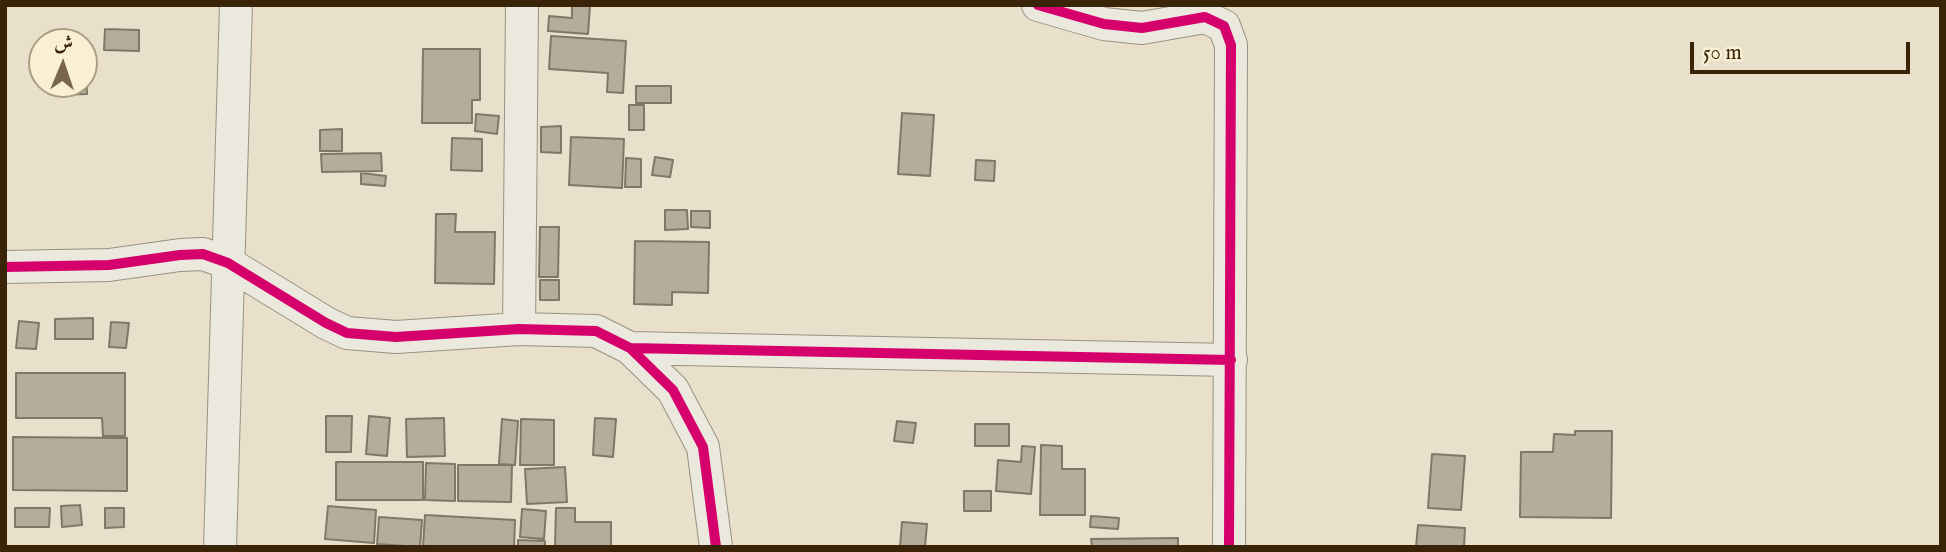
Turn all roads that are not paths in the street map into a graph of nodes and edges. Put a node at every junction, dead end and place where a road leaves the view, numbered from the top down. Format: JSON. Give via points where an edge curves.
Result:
{"nodes":[{"id":1,"x":236,"y":5,"type":"edge"},
{"id":2,"x":522,"y":5,"type":"edge"},
{"id":3,"x":1038,"y":5,"type":"edge"},
{"id":4,"x":228,"y":263,"type":"junction"},
{"id":5,"x":5,"y":267,"type":"edge"},
{"id":6,"x":519,"y":329,"type":"junction"},
{"id":7,"x":630,"y":348,"type":"junction"},
{"id":8,"x":1231,"y":360,"type":"junction"},
{"id":9,"x":220,"y":547,"type":"edge"},
{"id":10,"x":716,"y":547,"type":"edge"},
{"id":11,"x":1228,"y":547,"type":"edge"}],
"edges":[{"from":1,"to":4,"type":"street"},
{"from":2,"to":6,"type":"street"},
{"from":3,"to":8,"type":"street","via":[[1104,24],[1142,28],[1205,17],[1224,26],[1231,46]]},
{"from":4,"to":5,"type":"street","via":[[203,254],[109,265]]},
{"from":4,"to":6,"type":"street","via":[[347,333],[396,337]]},
{"from":4,"to":9,"type":"street"},
{"from":6,"to":7,"type":"street","via":[[596,331]]},
{"from":7,"to":8,"type":"street"},
{"from":7,"to":10,"type":"street","via":[[673,390],[702,447]]},
{"from":8,"to":11,"type":"street"}]}
